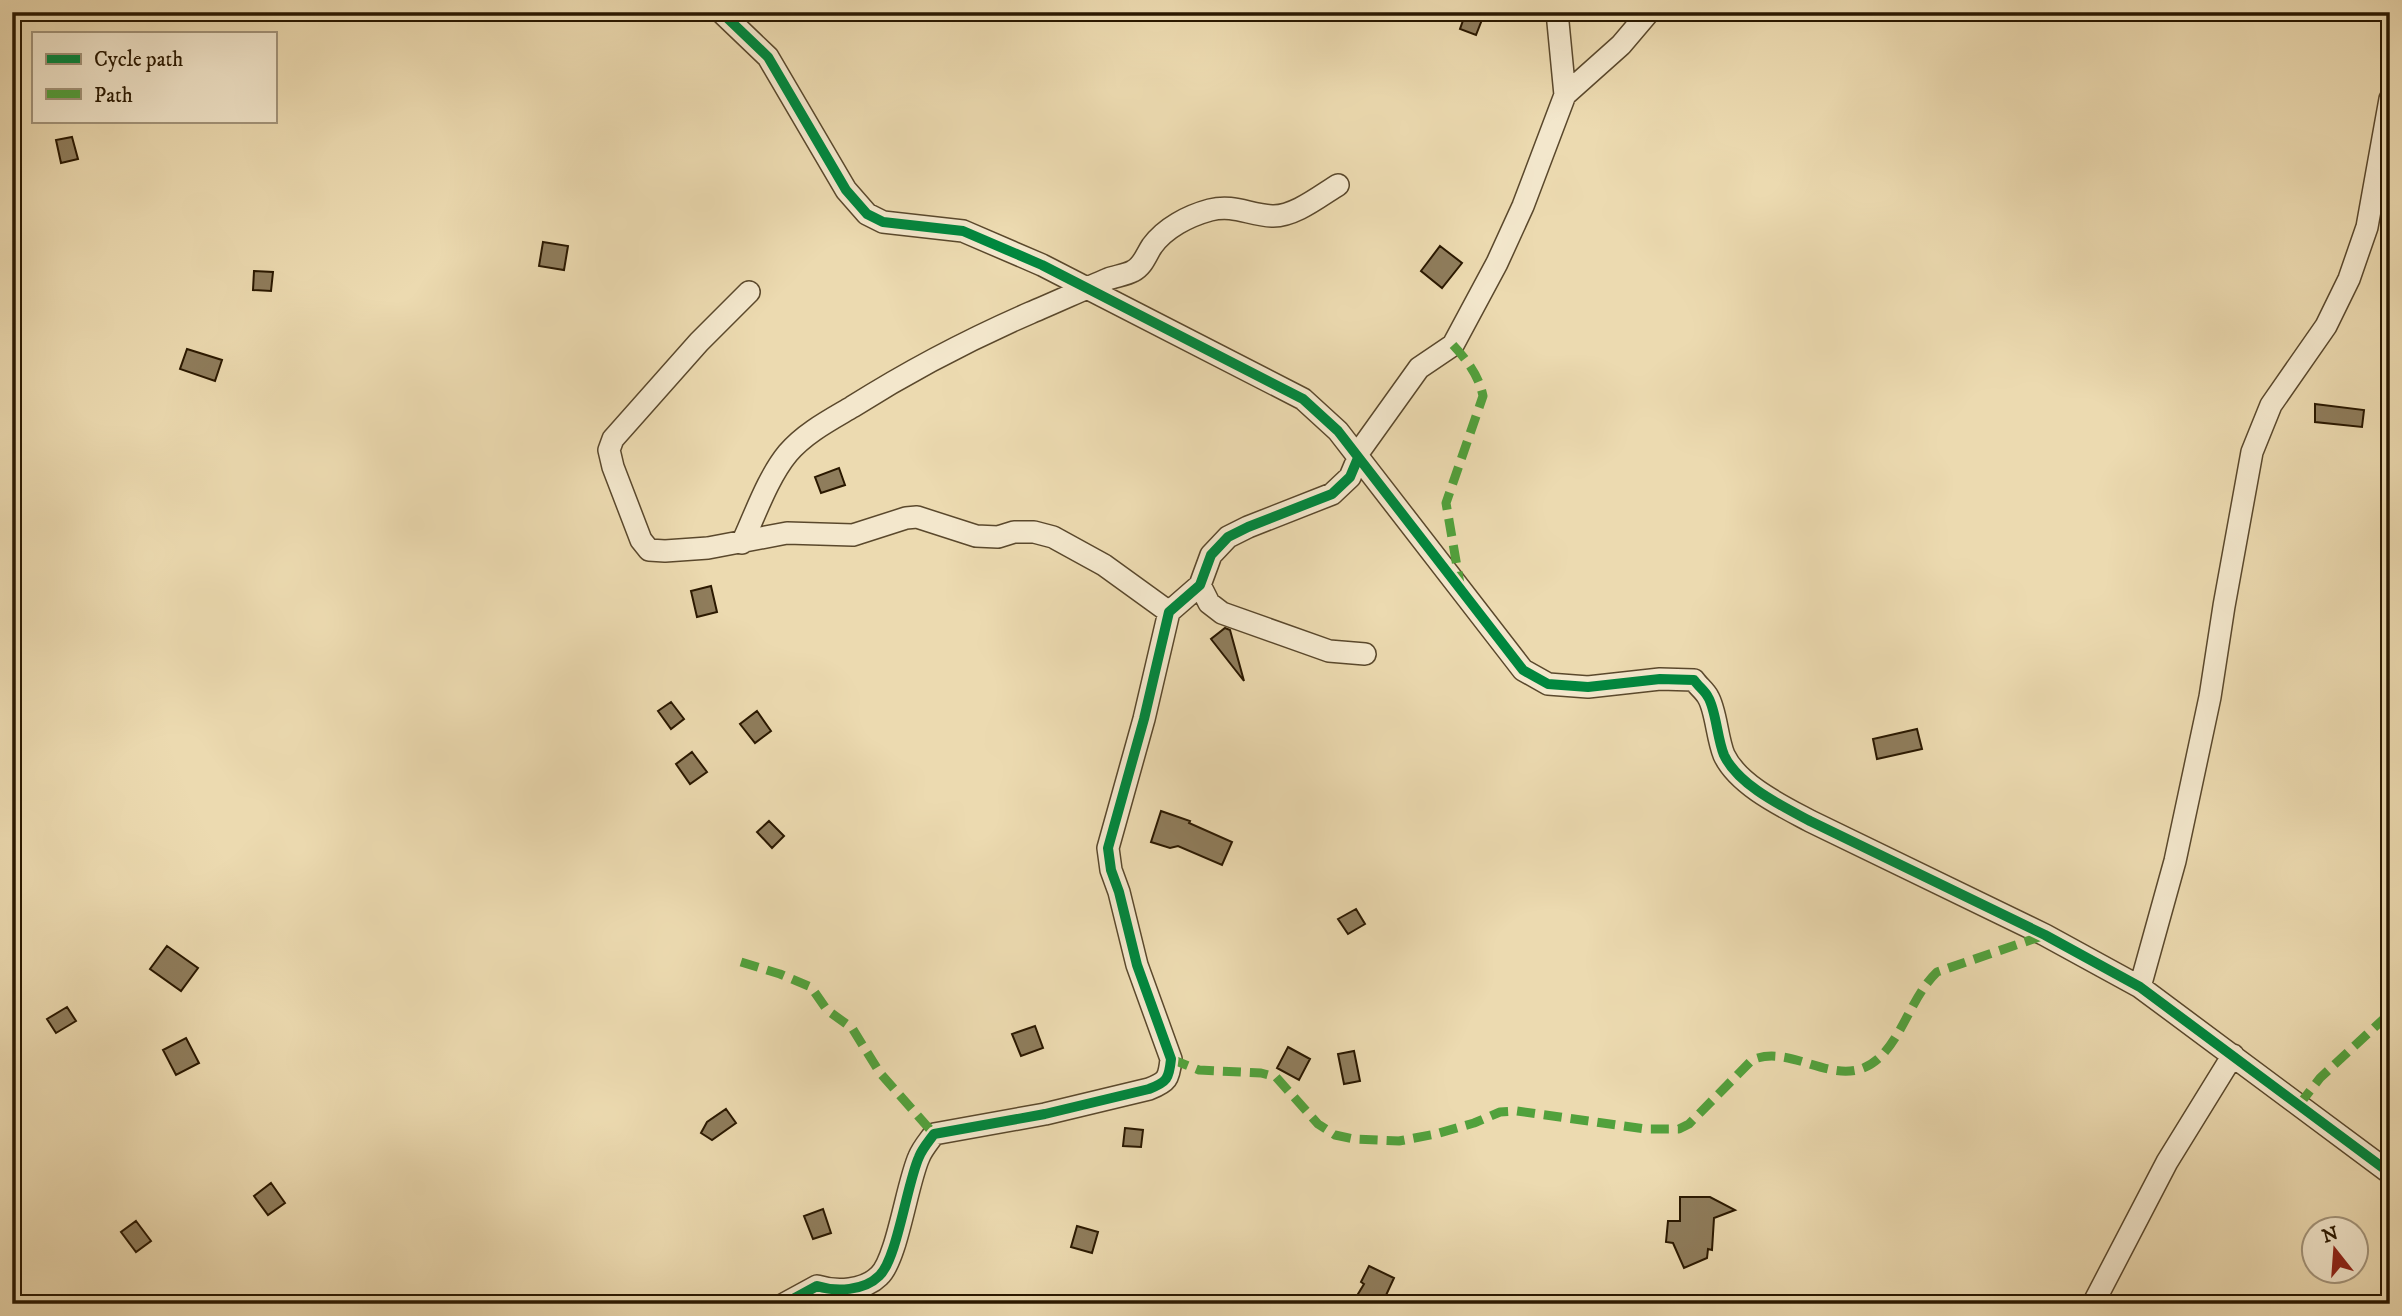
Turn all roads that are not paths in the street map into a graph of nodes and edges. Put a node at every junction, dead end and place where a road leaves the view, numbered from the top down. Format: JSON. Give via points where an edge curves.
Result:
{"nodes":[{"id":1,"x":721,"y":12,"type":"edge"},
{"id":2,"x":1557,"y":12,"type":"edge"},
{"id":3,"x":1649,"y":12,"type":"edge"},
{"id":4,"x":1565,"y":95,"type":"junction"},
{"id":5,"x":2390,"y":99,"type":"edge"},
{"id":6,"x":1338,"y":185,"type":"dead end"},
{"id":7,"x":1086,"y":289,"type":"junction"},
{"id":8,"x":749,"y":292,"type":"dead end"},
{"id":9,"x":1357,"y":457,"type":"junction"},
{"id":10,"x":742,"y":543,"type":"junction"},
{"id":11,"x":1200,"y":585,"type":"junction"},
{"id":12,"x":1169,"y":612,"type":"junction"},
{"id":13,"x":1365,"y":654,"type":"dead end"},
{"id":14,"x":2140,"y":987,"type":"junction"},
{"id":15,"x":2233,"y":1055,"type":"junction"},
{"id":16,"x":2390,"y":1173,"type":"edge"},
{"id":17,"x":784,"y":1304,"type":"edge"},
{"id":18,"x":2093,"y":1304,"type":"edge"}],
"edges":[{"from":1,"to":7,"type":"street","via":[[768,57],[846,190],[867,214],[883,222],[963,231]]},
{"from":2,"to":4,"type":"street"},
{"from":3,"to":4,"type":"street","via":[[1621,45]]},
{"from":4,"to":9,"type":"street","via":[[1523,206],[1453,345],[1419,368]]},
{"from":5,"to":14,"type":"street","via":[[2367,227],[2349,279],[2326,326],[2271,405],[2252,452],[2210,697],[2181,834]]},
{"from":6,"to":7,"type":"street","via":[[1275,216],[1234,207],[1188,219],[1168,229],[1133,271]]},
{"from":7,"to":9,"type":"street","via":[[1303,399],[1338,431]]},
{"from":7,"to":10,"type":"street","via":[[926,363],[800,441],[777,470]]},
{"from":8,"to":10,"type":"street","via":[[613,439],[609,450],[641,540],[649,550]]},
{"from":9,"to":11,"type":"street","via":[[1350,477],[1332,494],[1228,537],[1211,555]]},
{"from":9,"to":14,"type":"street","via":[[1523,670],[1548,684],[1588,687],[1694,680],[1709,698],[1725,758],[1738,775],[1772,800]]},
{"from":10,"to":12,"type":"street","via":[[788,533],[853,535],[918,517],[976,536],[1034,532],[1053,537],[1104,565]]},
{"from":11,"to":12,"type":"street"},
{"from":11,"to":13,"type":"street","via":[[1209,603],[1222,613],[1329,651]]},
{"from":12,"to":17,"type":"street","via":[[1108,848],[1137,965],[1171,1059],[1164,1083],[1045,1114],[934,1134],[919,1157],[881,1276],[864,1285],[832,1291],[817,1286]]},
{"from":14,"to":15,"type":"street"},
{"from":15,"to":16,"type":"street"},
{"from":15,"to":18,"type":"street","via":[[2167,1162]]}]}
